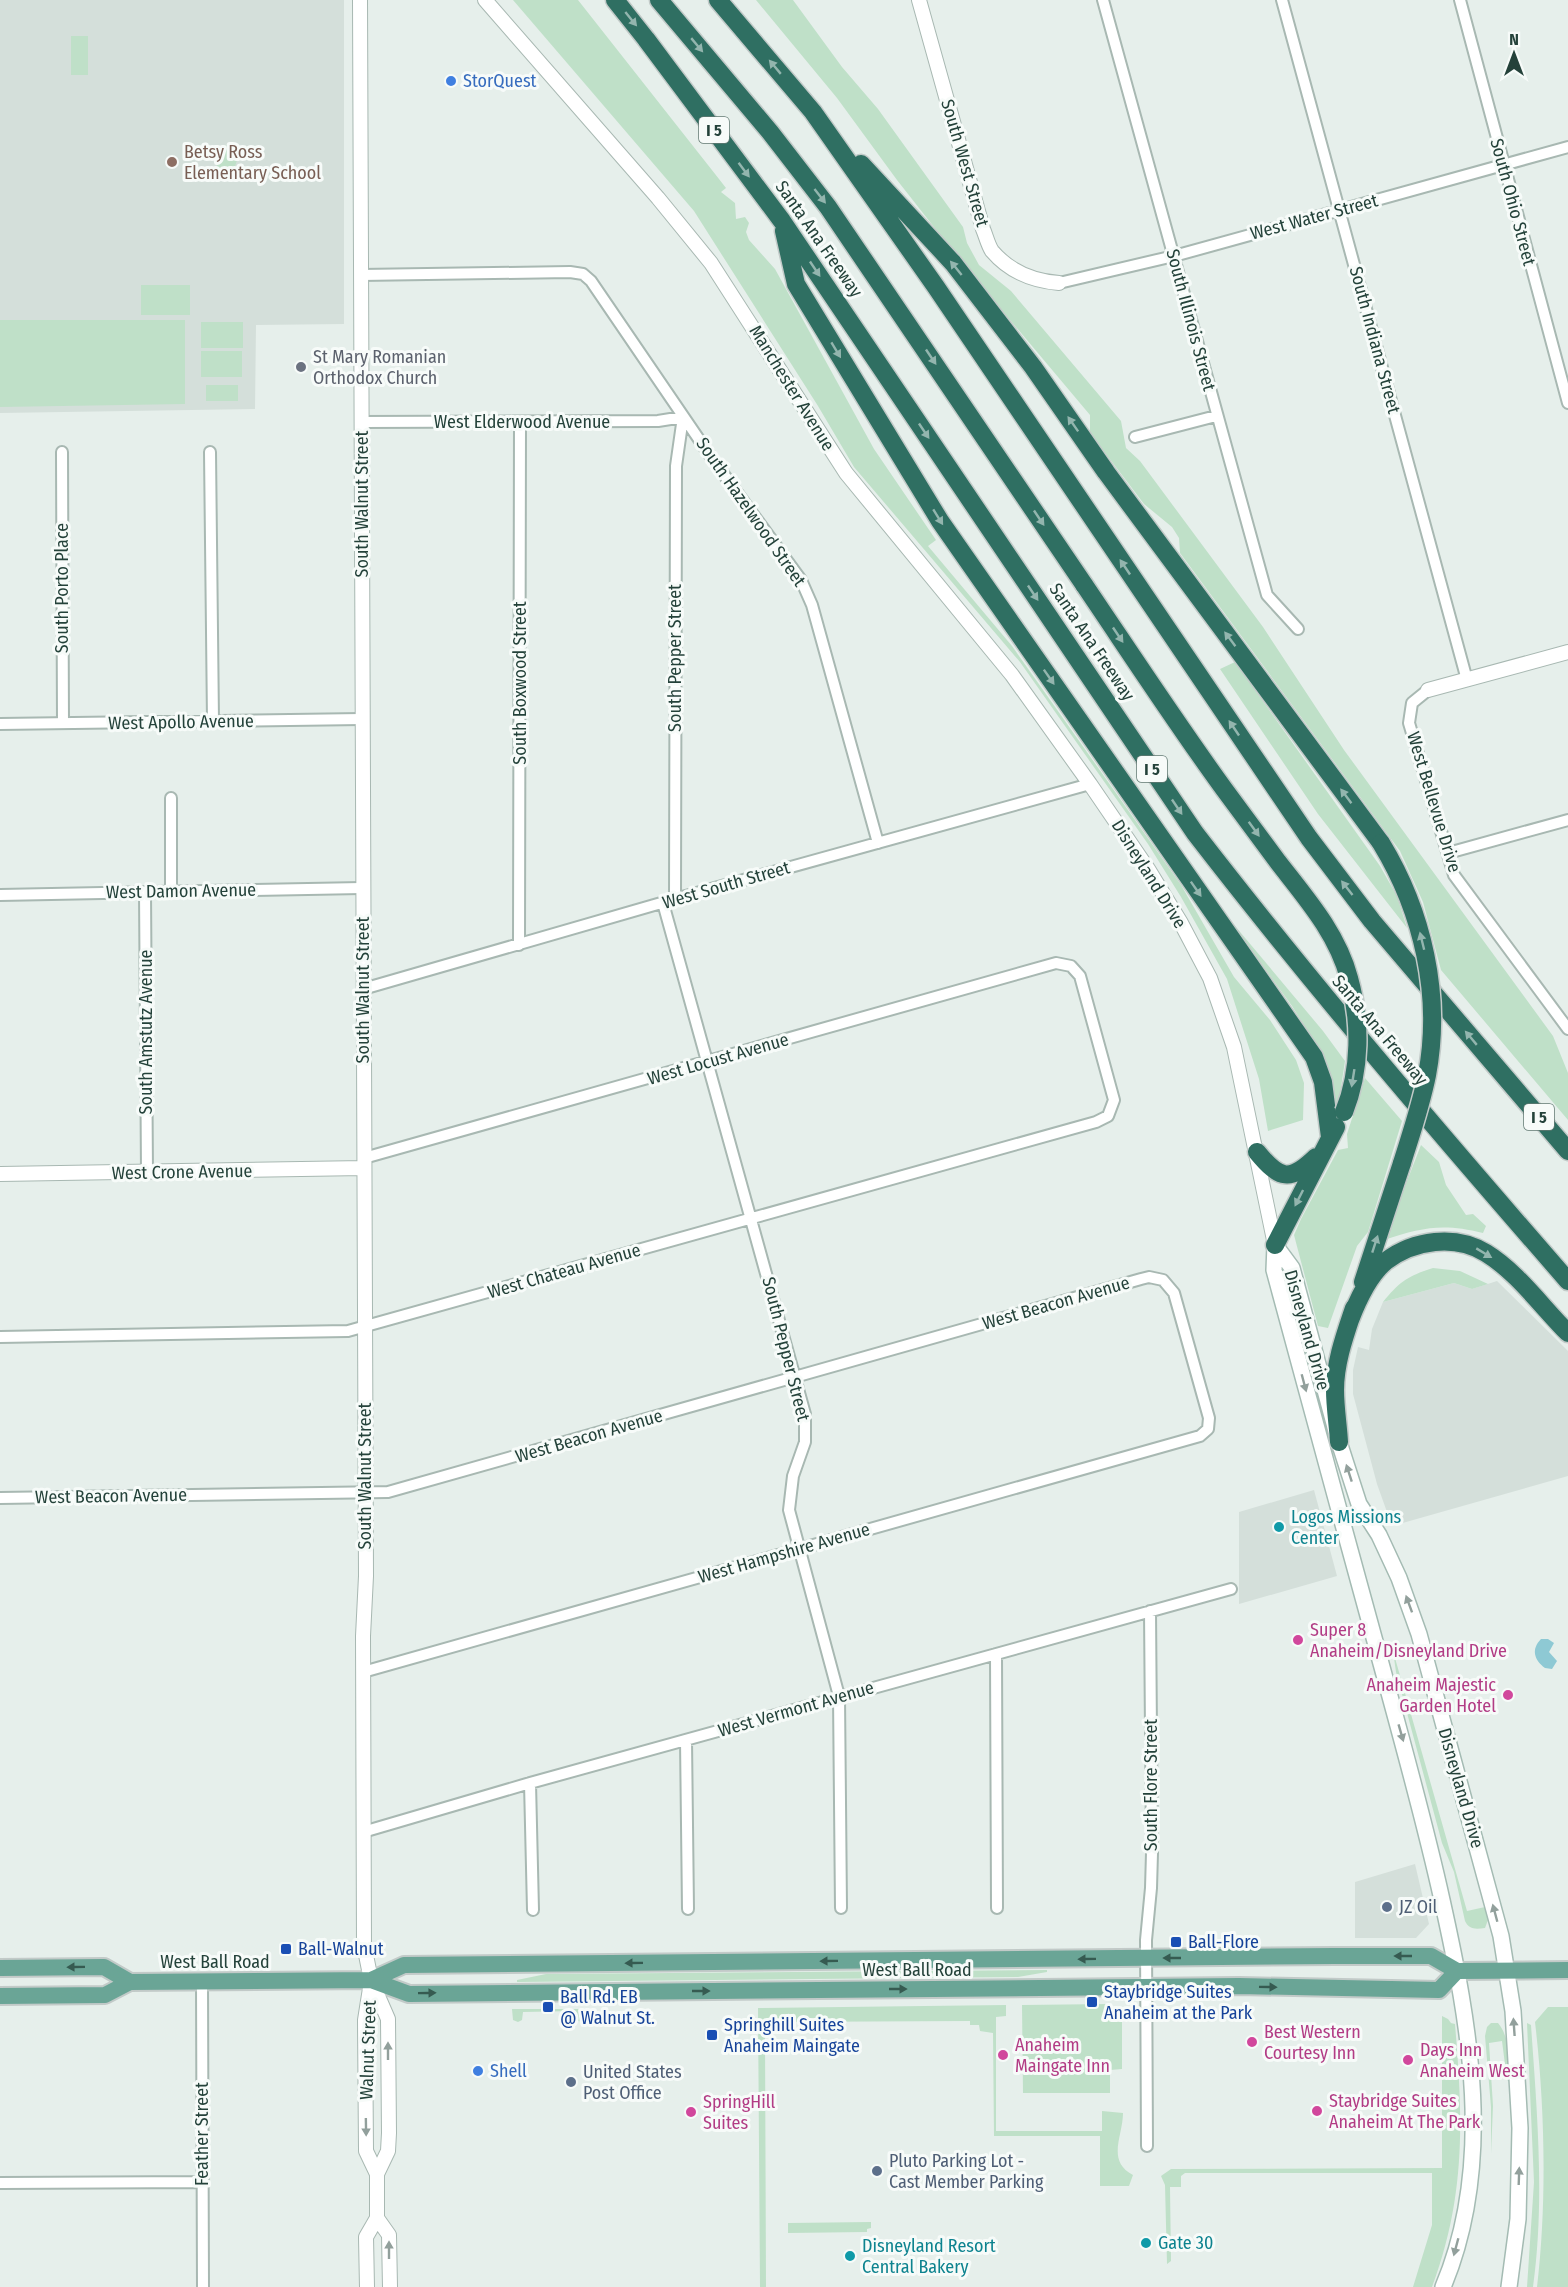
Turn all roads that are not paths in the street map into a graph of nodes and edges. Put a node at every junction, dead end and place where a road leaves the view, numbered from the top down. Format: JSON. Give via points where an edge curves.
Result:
{"nodes":[{"id":1,"x":360,"y":0,"type":"edge"},
{"id":2,"x":485,"y":0,"type":"edge"},
{"id":3,"x":615,"y":0,"type":"edge"},
{"id":4,"x":659,"y":0,"type":"edge"},
{"id":5,"x":718,"y":0,"type":"edge"},
{"id":6,"x":920,"y":0,"type":"edge"},
{"id":7,"x":1103,"y":0,"type":"edge"},
{"id":8,"x":1282,"y":0,"type":"edge"},
{"id":9,"x":1460,"y":0,"type":"edge"},
{"id":10,"x":813,"y":112,"type":"junction"},
{"id":11,"x":1568,"y":147,"type":"edge"},
{"id":12,"x":1503,"y":165,"type":"junction"},
{"id":13,"x":1340,"y":210,"type":"junction"},
{"id":14,"x":782,"y":221,"type":"junction"},
{"id":15,"x":1174,"y":256,"type":"junction"},
{"id":16,"x":361,"y":274,"type":"junction"},
{"id":17,"x":1059,"y":283,"type":"joint"},
{"id":18,"x":1568,"y":403,"type":"edge"},
{"id":19,"x":1216,"y":416,"type":"junction"},
{"id":20,"x":683,"y":417,"type":"junction"},
{"id":21,"x":361,"y":422,"type":"junction"},
{"id":22,"x":520,"y":422,"type":"junction"},
{"id":23,"x":1134,"y":437,"type":"dead end"},
{"id":24,"x":62,"y":452,"type":"dead end"},
{"id":25,"x":210,"y":452,"type":"dead end"},
{"id":26,"x":1298,"y":629,"type":"dead end"},
{"id":27,"x":1568,"y":652,"type":"edge"},
{"id":28,"x":1467,"y":680,"type":"junction"},
{"id":29,"x":1428,"y":690,"type":"joint"},
{"id":30,"x":362,"y":719,"type":"junction"},
{"id":31,"x":213,"y":721,"type":"junction"},
{"id":32,"x":63,"y":723,"type":"junction"},
{"id":33,"x":0,"y":724,"type":"edge"},
{"id":34,"x":1090,"y":784,"type":"junction"},
{"id":35,"x":171,"y":798,"type":"dead end"},
{"id":36,"x":1568,"y":820,"type":"edge"},
{"id":37,"x":878,"y":843,"type":"junction"},
{"id":38,"x":1448,"y":853,"type":"junction"},
{"id":39,"x":362,"y":888,"type":"junction"},
{"id":40,"x":171,"y":891,"type":"junction"},
{"id":41,"x":145,"y":892,"type":"junction"},
{"id":42,"x":0,"y":895,"type":"edge"},
{"id":43,"x":675,"y":899,"type":"junction"},
{"id":44,"x":663,"y":903,"type":"junction"},
{"id":45,"x":519,"y":945,"type":"junction"},
{"id":46,"x":363,"y":989,"type":"junction"},
{"id":47,"x":1568,"y":1029,"type":"edge"},
{"id":48,"x":708,"y":1062,"type":"junction"},
{"id":49,"x":1112,"y":1111,"type":"joint"},
{"id":50,"x":1326,"y":1144,"type":"junction"},
{"id":51,"x":1568,"y":1151,"type":"edge"},
{"id":52,"x":1257,"y":1152,"type":"junction"},
{"id":53,"x":364,"y":1163,"type":"junction"},
{"id":54,"x":147,"y":1172,"type":"junction"},
{"id":55,"x":0,"y":1174,"type":"edge"},
{"id":56,"x":751,"y":1219,"type":"junction"},
{"id":57,"x":1275,"y":1245,"type":"junction"},
{"id":58,"x":1568,"y":1281,"type":"edge"},
{"id":59,"x":1350,"y":1320,"type":"junction"},
{"id":60,"x":365,"y":1327,"type":"junction"},
{"id":61,"x":1568,"y":1333,"type":"edge"},
{"id":62,"x":0,"y":1337,"type":"edge"},
{"id":63,"x":796,"y":1378,"type":"junction"},
{"id":64,"x":1205,"y":1433,"type":"joint"},
{"id":65,"x":1339,"y":1442,"type":"junction"},
{"id":66,"x":365,"y":1492,"type":"junction"},
{"id":67,"x":0,"y":1498,"type":"edge"},
{"id":68,"x":798,"y":1549,"type":"junction"},
{"id":69,"x":1231,"y":1588,"type":"dead end"},
{"id":70,"x":1150,"y":1611,"type":"junction"},
{"id":71,"x":996,"y":1654,"type":"junction"},
{"id":72,"x":363,"y":1672,"type":"junction"},
{"id":73,"x":839,"y":1696,"type":"junction"},
{"id":74,"x":686,"y":1740,"type":"junction"},
{"id":75,"x":530,"y":1783,"type":"junction"},
{"id":76,"x":363,"y":1832,"type":"junction"},
{"id":77,"x":841,"y":1908,"type":"dead end"},
{"id":78,"x":997,"y":1908,"type":"dead end"},
{"id":79,"x":688,"y":1909,"type":"dead end"},
{"id":80,"x":532,"y":1910,"type":"dead end"},
{"id":81,"x":1146,"y":1958,"type":"junction"},
{"id":82,"x":0,"y":1968,"type":"edge"},
{"id":83,"x":1507,"y":1970,"type":"junction"},
{"id":84,"x":1568,"y":1970,"type":"edge"},
{"id":85,"x":1457,"y":1971,"type":"junction"},
{"id":86,"x":371,"y":1980,"type":"junction"},
{"id":87,"x":201,"y":1981,"type":"junction"},
{"id":88,"x":130,"y":1982,"type":"junction"},
{"id":89,"x":1146,"y":1987,"type":"junction"},
{"id":90,"x":0,"y":1996,"type":"edge"},
{"id":91,"x":1147,"y":2146,"type":"dead end"},
{"id":92,"x":377,"y":2174,"type":"junction"},
{"id":93,"x":202,"y":2182,"type":"junction"},
{"id":94,"x":0,"y":2183,"type":"edge"},
{"id":95,"x":377,"y":2218,"type":"junction"},
{"id":96,"x":203,"y":2287,"type":"edge"},
{"id":97,"x":367,"y":2287,"type":"edge"},
{"id":98,"x":390,"y":2287,"type":"edge"},
{"id":99,"x":1443,"y":2287,"type":"edge"},
{"id":100,"x":1509,"y":2287,"type":"edge"}],
"edges":[{"from":1,"to":16,"type":"street","name":"South Walnut Street"},
{"from":2,"to":34,"type":"street","name":"Manchester Avenue","via":[[711,263],[846,473],[1012,675]]},
{"from":3,"to":14,"type":"highway","name":"Santa Ana Freeway","number":"I 5","one_way":true},
{"from":4,"to":50,"type":"highway","one_way":true,"bridge":true,"via":[[828,207],[1221,784],[1319,915],[1349,977],[1357,1017],[1354,1077],[1344,1112]]},
{"from":10,"to":5,"type":"highway","number":"I 5","one_way":true},
{"from":6,"to":17,"type":"street","name":"South West Street","via":[[991,250],[1029,278]]},
{"from":7,"to":15,"type":"street","name":"South Illinois Street"},
{"from":8,"to":13,"type":"street","name":"South Indiana Street"},
{"from":9,"to":12,"type":"street","name":"South Ohio Street"},
{"from":51,"to":10,"type":"highway","number":"I 5","one_way":true,"via":[[1372,921],[1309,838]]},
{"from":59,"to":10,"type":"highway","one_way":true,"bridge":true,"via":[[1419,1109],[1430,1053],[1432,1007],[1426,960],[1414,912],[1394,865],[1033,367],[953,263]]},
{"from":11,"to":12,"type":"street","name":"West Water Street"},
{"from":12,"to":13,"type":"street","name":"West Water Street"},
{"from":12,"to":18,"type":"street","name":"South Ohio Street"},
{"from":13,"to":15,"type":"street","name":"West Water Street"},
{"from":13,"to":28,"type":"street","name":"South Indiana Street"},
{"from":14,"to":50,"type":"highway","one_way":true,"via":[[796,284],[940,520],[1314,1057],[1323,1082]]},
{"from":14,"to":58,"type":"highway","name":"Santa Ana Freeway","number":"I 5","one_way":true,"via":[[1195,833],[1341,1018]]},
{"from":15,"to":17,"type":"street","name":"West Water Street"},
{"from":15,"to":19,"type":"street","name":"South Illinois Street"},
{"from":16,"to":20,"type":"street","name":"South Hazelwood Street","via":[[570,272],[588,277]]},
{"from":16,"to":21,"type":"street","name":"South Walnut Street"},
{"from":19,"to":23,"type":"street"},
{"from":19,"to":26,"type":"street","name":"South Illinois Street","via":[[1267,595]]},
{"from":20,"to":22,"type":"street","name":"West Elderwood Avenue","via":[[658,421]]},
{"from":20,"to":37,"type":"street","name":"South Hazelwood Street","via":[[808,592]]},
{"from":20,"to":43,"type":"street","name":"South Pepper Street","via":[[676,466]]},
{"from":21,"to":22,"type":"street","name":"West Elderwood Avenue"},
{"from":21,"to":30,"type":"street","name":"South Walnut Street"},
{"from":22,"to":45,"type":"street","name":"South Boxwood Street"},
{"from":24,"to":32,"type":"street","name":"South Porto Place"},
{"from":25,"to":31,"type":"street"},
{"from":27,"to":28,"type":"street"},
{"from":28,"to":29,"type":"street"},
{"from":29,"to":38,"type":"street","name":"West Bellevue Drive","via":[[1412,703],[1409,723]]},
{"from":30,"to":31,"type":"street","name":"West Apollo Avenue"},
{"from":30,"to":39,"type":"street","name":"South Walnut Street"},
{"from":31,"to":32,"type":"street","name":"West Apollo Avenue"},
{"from":32,"to":33,"type":"street","name":"West Apollo Avenue"},
{"from":34,"to":37,"type":"street","name":"West South Street"},
{"from":34,"to":52,"type":"street","name":"Disneyland Drive","via":[[1181,923],[1210,978],[1234,1047]]},
{"from":35,"to":40,"type":"street"},
{"from":36,"to":38,"type":"street"},
{"from":37,"to":43,"type":"street","name":"West South Street"},
{"from":38,"to":47,"type":"street","name":"West Bellevue Drive","via":[[1454,875]]},
{"from":39,"to":40,"type":"street","name":"West Damon Avenue"},
{"from":39,"to":46,"type":"street","name":"South Walnut Street"},
{"from":40,"to":41,"type":"street","name":"West Damon Avenue"},
{"from":41,"to":42,"type":"street","name":"West Damon Avenue"},
{"from":41,"to":54,"type":"street","name":"South Amstutz Avenue"},
{"from":43,"to":44,"type":"street","name":"West South Street"},
{"from":44,"to":45,"type":"street","name":"West South Street"},
{"from":44,"to":48,"type":"street","name":"South Pepper Street"},
{"from":45,"to":46,"type":"street","name":"West South Street"},
{"from":46,"to":53,"type":"street","name":"South Walnut Street"},
{"from":48,"to":49,"type":"street","name":"West Locust Avenue","via":[[1061,963],[1078,971],[1082,982],[1114,1100]]},
{"from":48,"to":53,"type":"street","name":"West Locust Avenue"},
{"from":48,"to":56,"type":"street","name":"South Pepper Street"},
{"from":49,"to":56,"type":"street","name":"West Chateau Avenue","via":[[1103,1120]]},
{"from":50,"to":52,"type":"highway","via":[[1301,1172],[1285,1175],[1271,1170]]},
{"from":50,"to":57,"type":"highway","one_way":true},
{"from":52,"to":57,"type":"street","name":"Disneyland Drive"},
{"from":53,"to":54,"type":"street","name":"West Crone Avenue"},
{"from":53,"to":60,"type":"street","name":"South Walnut Street"},
{"from":54,"to":55,"type":"street","name":"West Crone Avenue"},
{"from":56,"to":60,"type":"street","name":"West Chateau Avenue"},
{"from":56,"to":63,"type":"street","name":"South Pepper Street"},
{"from":57,"to":65,"type":"main road","name":"Disneyland Drive","via":[[1292,1268]]},
{"from":57,"to":85,"type":"main road","name":"Disneyland Drive","one_way":true,"via":[[1274,1270],[1408,1758]]},
{"from":59,"to":61,"type":"highway","one_way":true,"via":[[1374,1274],[1385,1262],[1428,1242],[1444,1242],[1475,1247],[1496,1260]]},
{"from":59,"to":65,"type":"highway","via":[[1336,1382]]},
{"from":60,"to":62,"type":"street","name":"West Chateau Avenue","via":[[348,1332]]},
{"from":60,"to":66,"type":"street","name":"South Walnut Street"},
{"from":63,"to":64,"type":"street","name":"West Beacon Avenue","via":[[1149,1277],[1172,1287],[1209,1418]]},
{"from":63,"to":66,"type":"street","name":"West Beacon Avenue","via":[[388,1492]]},
{"from":63,"to":68,"type":"street","name":"South Pepper Street","via":[[806,1424],[805,1442],[789,1499]]},
{"from":64,"to":68,"type":"street","name":"West Hampshire Avenue"},
{"from":83,"to":65,"type":"main road","name":"Disneyland Drive","one_way":true,"via":[[1476,1837],[1413,1616],[1379,1535],[1359,1503]]},
{"from":66,"to":67,"type":"street","name":"West Beacon Avenue"},
{"from":66,"to":72,"type":"street","name":"South Walnut Street"},
{"from":68,"to":72,"type":"street","name":"West Hampshire Avenue"},
{"from":68,"to":73,"type":"street","name":"South Pepper Street"},
{"from":69,"to":70,"type":"street","name":"West Vermont Avenue"},
{"from":70,"to":71,"type":"street","name":"West Vermont Avenue"},
{"from":70,"to":81,"type":"street","name":"South Flore Street","via":[[1152,1853]]},
{"from":71,"to":73,"type":"street","name":"West Vermont Avenue"},
{"from":71,"to":78,"type":"street"},
{"from":72,"to":76,"type":"street","name":"South Walnut Street"},
{"from":73,"to":74,"type":"street","name":"West Vermont Avenue"},
{"from":73,"to":77,"type":"street","name":"South Pepper Street"},
{"from":74,"to":75,"type":"street","name":"West Vermont Avenue"},
{"from":74,"to":79,"type":"street"},
{"from":75,"to":76,"type":"street","name":"West Vermont Avenue"},
{"from":75,"to":80,"type":"street"},
{"from":76,"to":86,"type":"street","name":"South Walnut Street","via":[[364,1945]]},
{"from":85,"to":81,"type":"main road","name":"West Ball Road","one_way":true,"via":[[1431,1956]]},
{"from":81,"to":86,"type":"main road","name":"West Ball Road","one_way":true,"via":[[404,1965]]},
{"from":81,"to":89,"type":"street","name":"South Flore Street"},
{"from":88,"to":82,"type":"main road","one_way":true,"via":[[105,1967]]},
{"from":83,"to":84,"type":"main road"},
{"from":83,"to":85,"type":"main road"},
{"from":100,"to":83,"type":"main road","name":"Disneyland Drive","one_way":true,"via":[[1518,2218],[1520,2127]]},
{"from":89,"to":85,"type":"main road","name":"West Ball Road","one_way":true,"via":[[1439,1990]]},
{"from":85,"to":99,"type":"main road","name":"Disneyland Drive","one_way":true,"via":[[1471,2071],[1473,2163],[1467,2207]]},
{"from":86,"to":87,"type":"main road","name":"West Ball Road"},
{"from":86,"to":89,"type":"main road","name":"West Ball Road","one_way":true,"via":[[409,1994]]},
{"from":86,"to":92,"type":"street","name":"Walnut Street","one_way":true,"via":[[365,2020],[366,2151]]},
{"from":92,"to":86,"type":"street","name":"Walnut Street","one_way":true,"via":[[388,2151],[388,2019]]},
{"from":87,"to":88,"type":"main road","name":"West Ball Road"},
{"from":87,"to":93,"type":"street","name":"Feather Street"},
{"from":88,"to":90,"type":"main road","name":"West Ball Road","via":[[105,1995]]},
{"from":89,"to":91,"type":"street","name":"South Flore Street"},
{"from":92,"to":95,"type":"street","name":"Walnut Street"},
{"from":93,"to":94,"type":"street"},
{"from":93,"to":96,"type":"street","name":"Feather Street"},
{"from":95,"to":97,"type":"street","name":"Walnut Street","via":[[366,2237]]},
{"from":98,"to":95,"type":"street","name":"Walnut Street","one_way":true,"via":[[389,2235]]}]}
